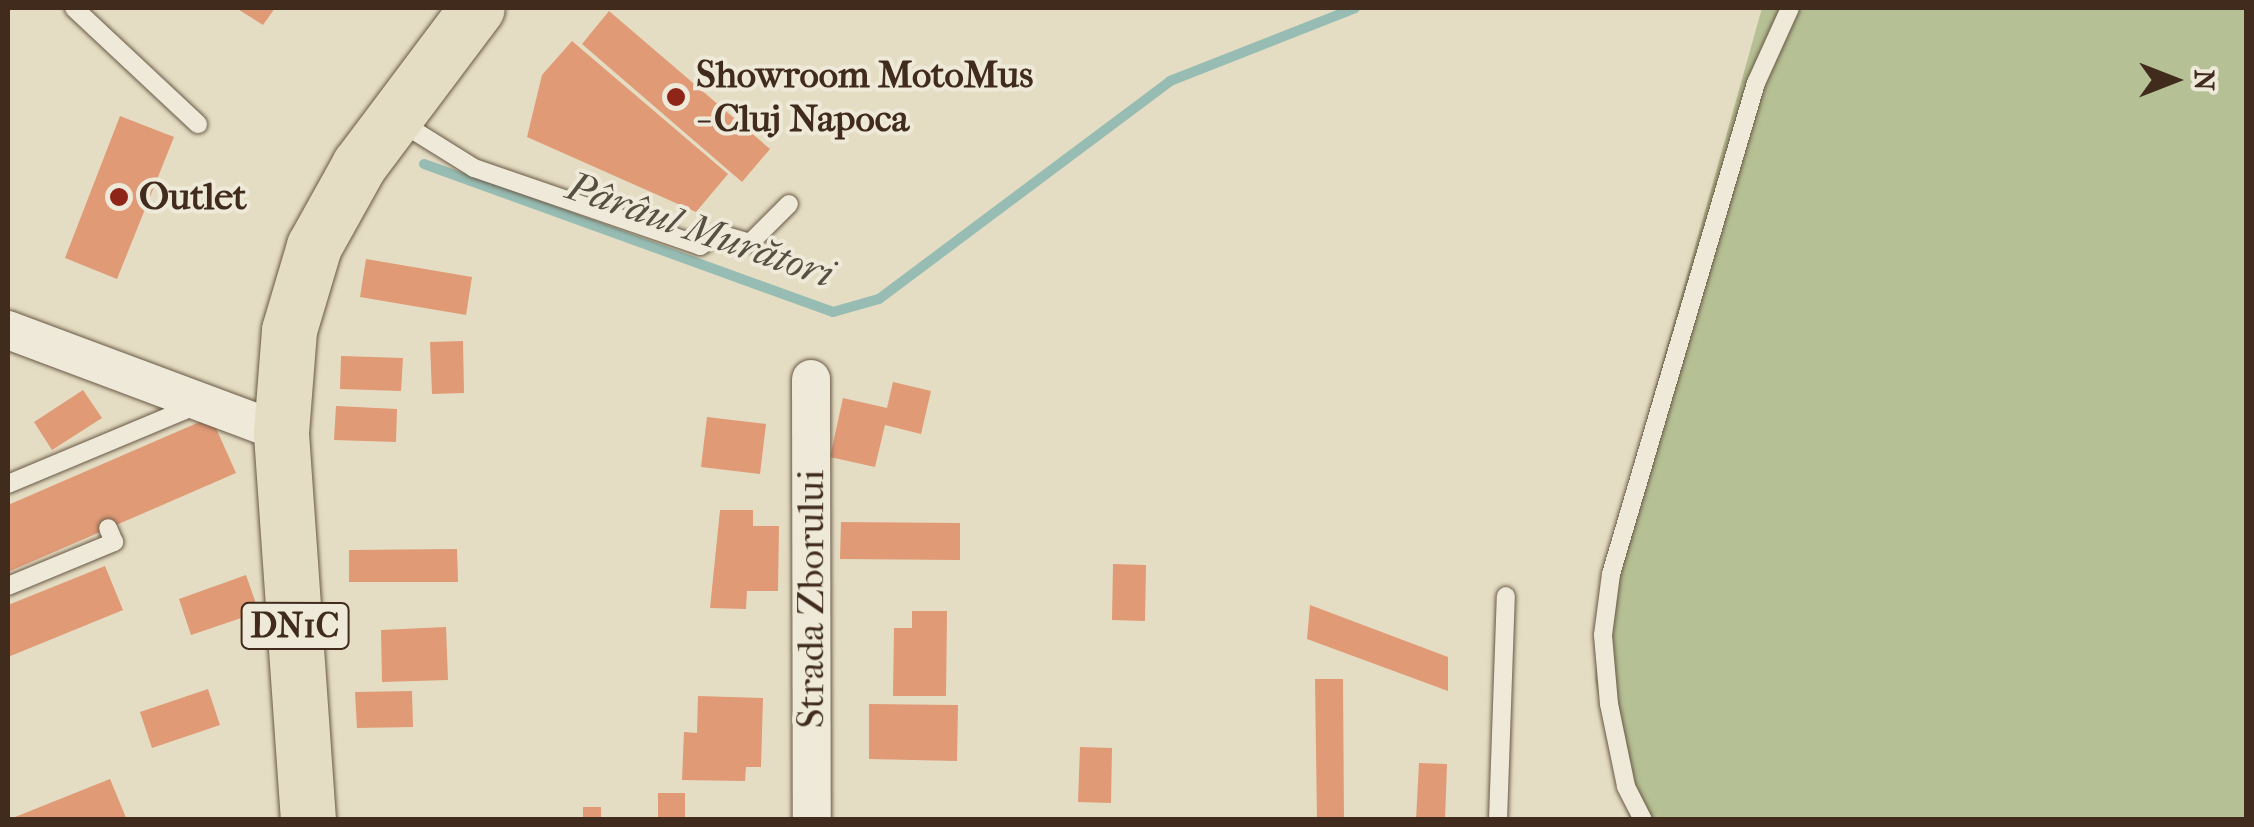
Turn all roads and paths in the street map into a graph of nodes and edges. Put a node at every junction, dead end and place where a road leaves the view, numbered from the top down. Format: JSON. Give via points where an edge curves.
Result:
{"nodes":[{"id":1,"x":74,"y":8,"type":"edge"},
{"id":2,"x":477,"y":8,"type":"edge"},
{"id":3,"x":1790,"y":8,"type":"edge"},
{"id":4,"x":393,"y":117,"type":"junction"},
{"id":5,"x":198,"y":124,"type":"dead end"},
{"id":6,"x":789,"y":204,"type":"dead end"},
{"id":7,"x":8,"y":330,"type":"edge"},
{"id":8,"x":810,"y":379,"type":"dead end"},
{"id":9,"x":199,"y":404,"type":"junction"},
{"id":10,"x":281,"y":432,"type":"junction"},
{"id":11,"x":8,"y":484,"type":"edge"},
{"id":12,"x":108,"y":528,"type":"dead end"},
{"id":13,"x":8,"y":586,"type":"edge"},
{"id":14,"x":1506,"y":596,"type":"dead end"},
{"id":15,"x":308,"y":820,"type":"edge"},
{"id":16,"x":812,"y":820,"type":"edge"},
{"id":17,"x":1498,"y":820,"type":"edge"},
{"id":18,"x":1643,"y":820,"type":"edge"}],
"edges":[{"from":1,"to":5,"type":"lane"},
{"from":2,"to":4,"type":"main road","number":"DN1C"},
{"from":3,"to":18,"type":"lane","via":[[1756,83],[1611,574],[1602,635],[1609,704],[1626,786]]},
{"from":4,"to":6,"type":"lane","via":[[474,168],[700,246],[719,234],[750,243]]},
{"from":4,"to":10,"type":"main road","number":"DN1C","via":[[314,246],[289,330]]},
{"from":7,"to":9,"type":"street"},
{"from":8,"to":16,"type":"street","name":"Strada Zborului"},
{"from":9,"to":10,"type":"street"},
{"from":9,"to":11,"type":"lane","via":[[81,463]]},
{"from":10,"to":15,"type":"main road","number":"DN1C"},
{"from":12,"to":13,"type":"lane","via":[[114,542]]},
{"from":14,"to":17,"type":"lane"}]}
